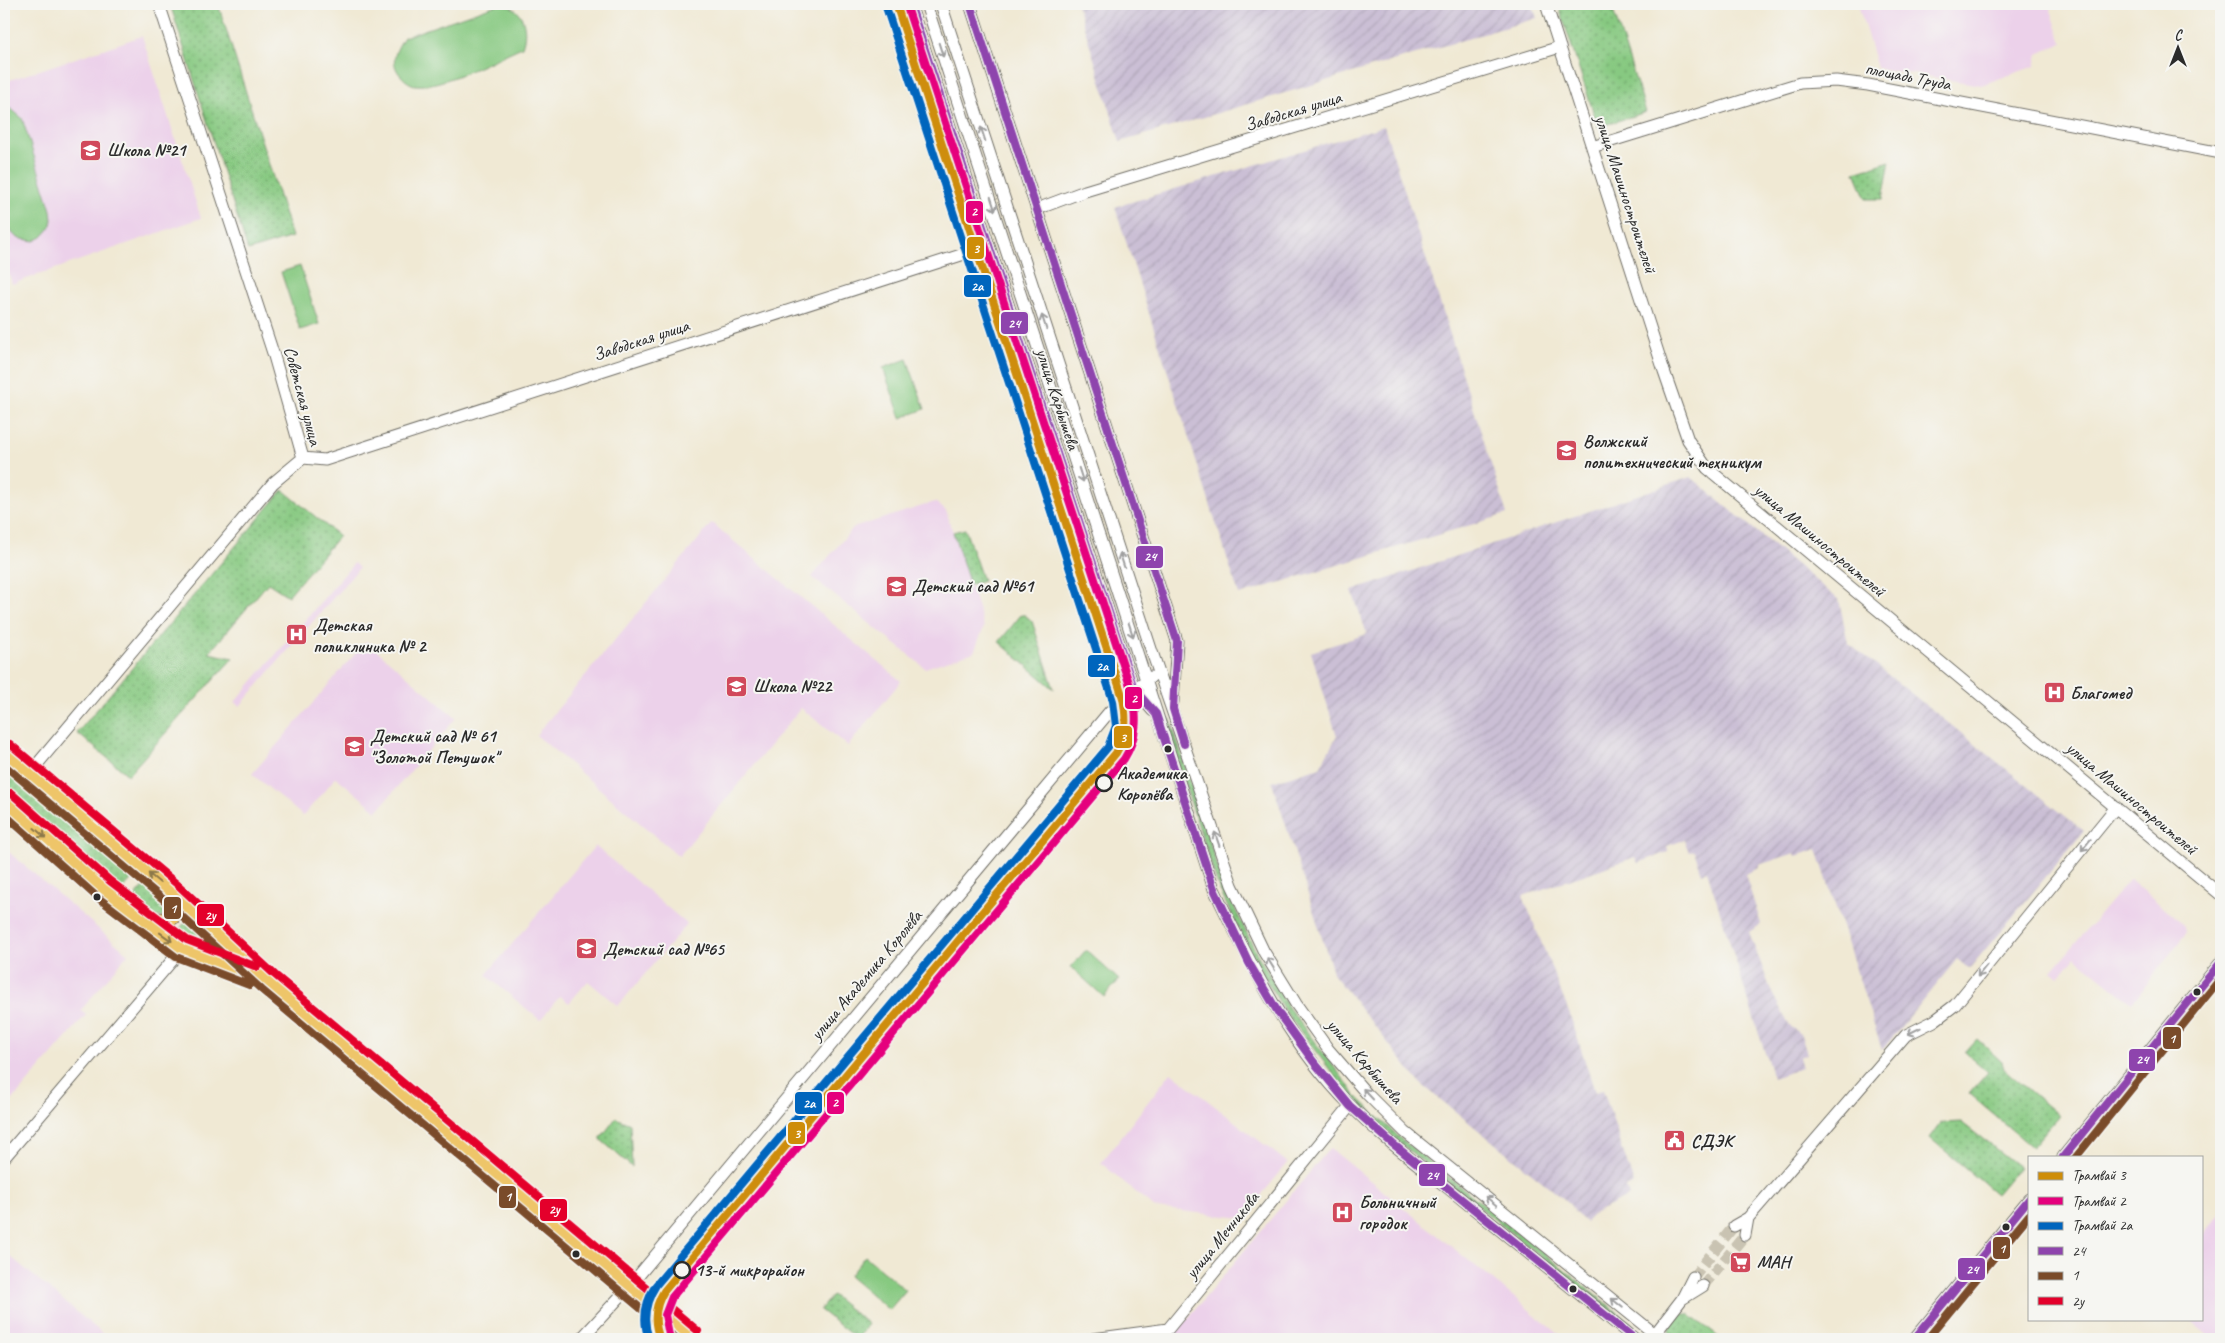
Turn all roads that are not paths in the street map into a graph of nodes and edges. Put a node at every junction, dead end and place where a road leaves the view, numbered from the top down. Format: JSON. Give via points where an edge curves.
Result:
{"nodes":[{"id":1,"x":159,"y":4,"type":"edge"},
{"id":2,"x":910,"y":4,"type":"edge"},
{"id":3,"x":926,"y":4,"type":"edge"},
{"id":4,"x":941,"y":4,"type":"edge"},
{"id":5,"x":970,"y":4,"type":"edge"},
{"id":6,"x":1546,"y":4,"type":"edge"},
{"id":7,"x":1560,"y":47,"type":"junction"},
{"id":8,"x":1592,"y":147,"type":"junction"},
{"id":9,"x":2221,"y":153,"type":"edge"},
{"id":10,"x":1037,"y":208,"type":"junction"},
{"id":11,"x":989,"y":246,"type":"junction"},
{"id":12,"x":303,"y":458,"type":"junction"},
{"id":13,"x":1160,"y":672,"type":"junction"},
{"id":14,"x":1146,"y":679,"type":"junction"},
{"id":15,"x":1134,"y":689,"type":"junction"},
{"id":16,"x":1173,"y":709,"type":"junction"},
{"id":17,"x":1156,"y":714,"type":"junction"},
{"id":18,"x":4,"y":752,"type":"edge"},
{"id":19,"x":29,"y":774,"type":"junction"},
{"id":20,"x":4,"y":801,"type":"edge"},
{"id":21,"x":2116,"y":807,"type":"junction"},
{"id":22,"x":170,"y":892,"type":"junction"},
{"id":23,"x":2221,"y":895,"type":"edge"},
{"id":24,"x":141,"y":919,"type":"junction"},
{"id":25,"x":182,"y":949,"type":"junction"},
{"id":26,"x":2221,"y":962,"type":"edge"},
{"id":27,"x":268,"y":982,"type":"junction"},
{"id":28,"x":1350,"y":1106,"type":"junction"},
{"id":29,"x":2064,"y":1156,"type":"edge"},
{"id":30,"x":4,"y":1158,"type":"edge"},
{"id":31,"x":2028,"y":1200,"type":"edge"},
{"id":32,"x":1748,"y":1218,"type":"junction"},
{"id":33,"x":1734,"y":1226,"type":"tunnel mouth"},
{"id":34,"x":1745,"y":1235,"type":"tunnel mouth"},
{"id":35,"x":1693,"y":1277,"type":"tunnel mouth"},
{"id":36,"x":1703,"y":1286,"type":"tunnel mouth"},
{"id":37,"x":629,"y":1287,"type":"junction"},
{"id":38,"x":1682,"y":1299,"type":"junction"},
{"id":39,"x":1655,"y":1338,"type":"edge"},
{"id":40,"x":581,"y":1339,"type":"edge"},
{"id":41,"x":692,"y":1339,"type":"edge"},
{"id":42,"x":1093,"y":1339,"type":"edge"},
{"id":43,"x":1635,"y":1339,"type":"edge"},
{"id":44,"x":1914,"y":1339,"type":"edge"}],
"edges":[{"from":1,"to":12,"type":"street","name":"Советская улица","via":[[274,356]]},
{"from":2,"to":11,"type":"street","name":"улица Карбышева"},
{"from":3,"to":14,"type":"street","name":"улица Карбышева","one_way":true},
{"from":13,"to":4,"type":"street","name":"улица Карбышева","one_way":true},
{"from":5,"to":10,"type":"street","name":"улица Карбышева"},
{"from":6,"to":7,"type":"street","name":"улица Машиностроителей"},
{"from":7,"to":8,"type":"street","name":"улица Машиностроителей"},
{"from":7,"to":10,"type":"street","name":"Заводская улица"},
{"from":8,"to":9,"type":"street","name":"площадь Труда","via":[[1800,83],[1836,81]]},
{"from":8,"to":21,"type":"street","name":"улица Машиностроителей","via":[[1685,431],[1707,468]]},
{"from":10,"to":16,"type":"street","name":"улица Карбышева","via":[[1177,641]]},
{"from":11,"to":12,"type":"street","name":"Заводская улица","via":[[325,460]]},
{"from":11,"to":15,"type":"street","name":"улица Карбышева"},
{"from":12,"to":19,"type":"street","name":"Советская улица","via":[[273,484]]},
{"from":13,"to":14,"type":"street","name":"улица Академика Королёва"},
{"from":13,"to":16,"type":"street","name":"улица Карбышева"},
{"from":14,"to":15,"type":"street","name":"улица Академика Королёва"},
{"from":14,"to":17,"type":"street","name":"улица Карбышева"},
{"from":15,"to":17,"type":"street","name":"улица Карбышева"},
{"from":15,"to":37,"type":"street","name":"улица Академика Королёва","via":[[1110,712]]},
{"from":39,"to":16,"type":"street","name":"улица Карбышева","one_way":true,"via":[[1405,1132],[1328,1049],[1264,952],[1232,885]]},
{"from":17,"to":28,"type":"street","name":"улица Карбышева","via":[[1214,889],[1249,963],[1279,1014]]},
{"from":18,"to":19,"type":"main road"},
{"from":22,"to":19,"type":"main road","one_way":true},
{"from":20,"to":24,"type":"main road","one_way":true},
{"from":21,"to":23,"type":"street","name":"улица Машиностроителей"},
{"from":21,"to":32,"type":"street","one_way":true,"via":[[1955,1005],[1934,1021],[1906,1035]]},
{"from":22,"to":24,"type":"main road","via":[[176,910],[173,917],[166,920]]},
{"from":22,"to":27,"type":"main road"},
{"from":24,"to":25,"type":"main road","one_way":true},
{"from":25,"to":27,"type":"main road"},
{"from":25,"to":30,"type":"street"},
{"from":26,"to":29,"type":"street"},
{"from":27,"to":37,"type":"main road"},
{"from":28,"to":42,"type":"street","name":"улица Мечникова","via":[[1168,1329]]},
{"from":28,"to":43,"type":"street","name":"улица Карбышева","via":[[1392,1144]]},
{"from":31,"to":44,"type":"street"},
{"from":32,"to":33,"type":"street"},
{"from":32,"to":34,"type":"street"},
{"from":35,"to":38,"type":"street"},
{"from":36,"to":38,"type":"street"},
{"from":37,"to":40,"type":"street","name":"улица Академика Королёва"},
{"from":37,"to":41,"type":"main road"},
{"from":38,"to":39,"type":"street"}]}
